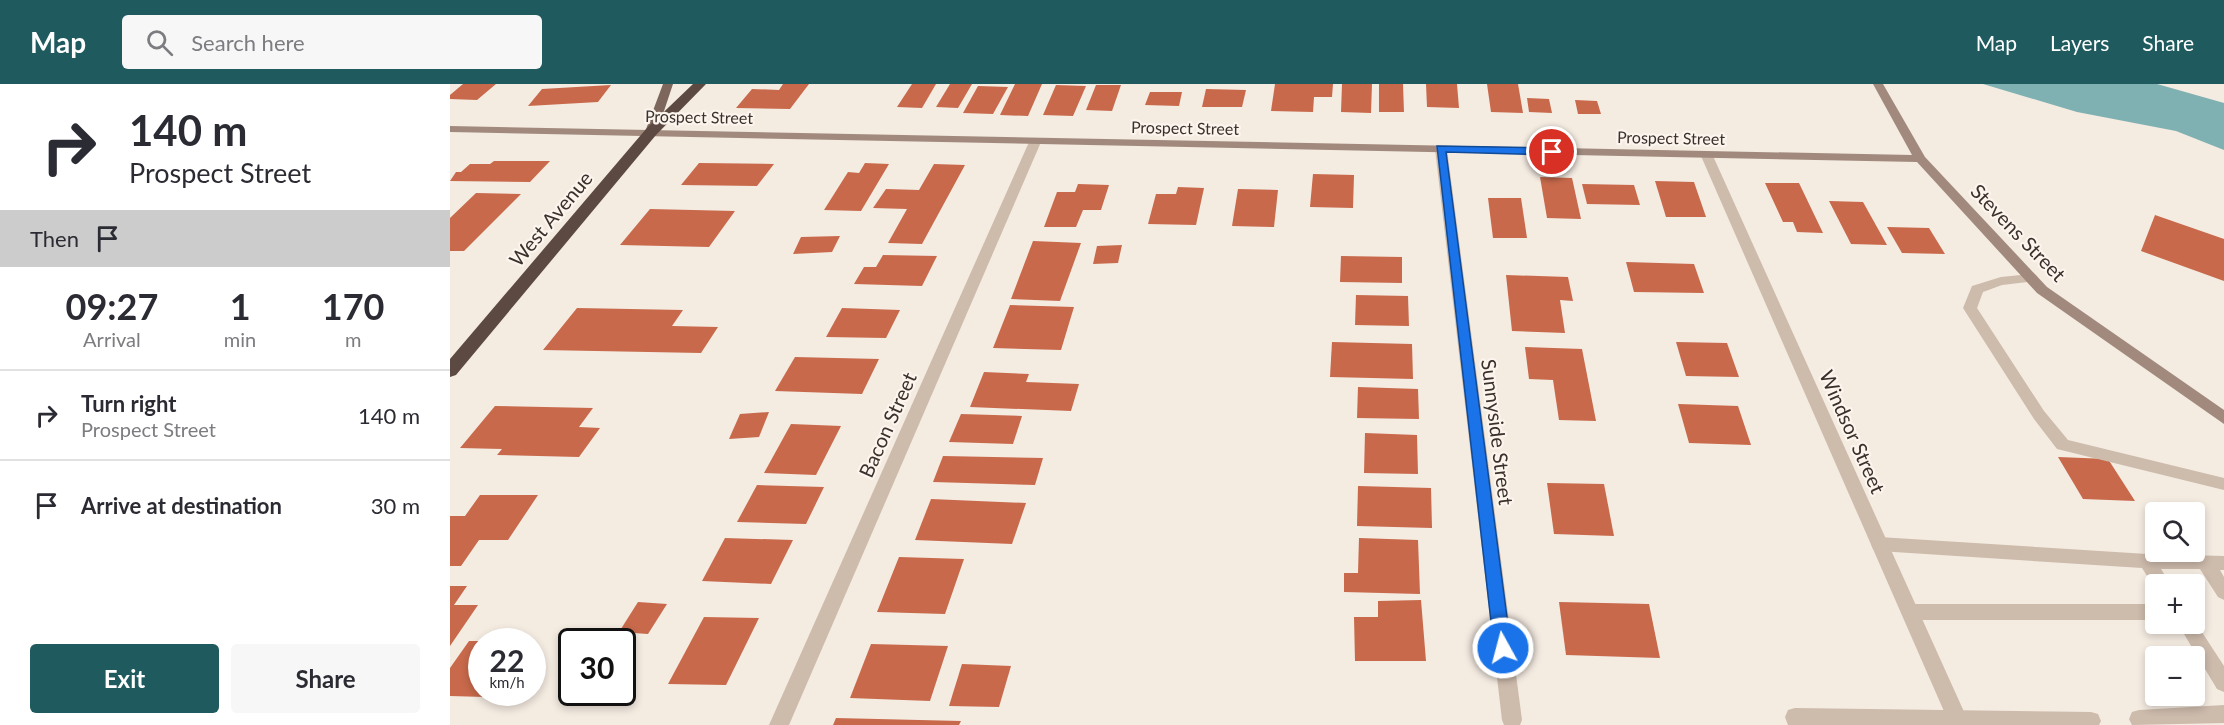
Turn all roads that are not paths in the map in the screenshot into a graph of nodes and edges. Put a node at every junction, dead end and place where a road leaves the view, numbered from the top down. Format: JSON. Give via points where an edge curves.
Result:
{"nodes":[{"id":1,"x":668,"y":84,"type":"edge"},
{"id":2,"x":700,"y":84,"type":"edge"},
{"id":3,"x":1878,"y":84,"type":"edge"},
{"id":4,"x":450,"y":129,"type":"edge"},
{"id":5,"x":651,"y":132,"type":"junction"},
{"id":6,"x":1035,"y":142,"type":"junction"},
{"id":7,"x":1441,"y":149,"type":"junction"},
{"id":8,"x":1707,"y":156,"type":"junction"},
{"id":9,"x":1920,"y":159,"type":"junction"},
{"id":10,"x":2031,"y":278,"type":"junction"},
{"id":11,"x":450,"y":371,"type":"edge"},
{"id":12,"x":2224,"y":418,"type":"edge"},
{"id":13,"x":2224,"y":484,"type":"edge"},
{"id":14,"x":1879,"y":544,"type":"junction"},
{"id":15,"x":2145,"y":561,"type":"edge"},
{"id":16,"x":2205,"y":562,"type":"joint"},
{"id":17,"x":2224,"y":563,"type":"edge"},
{"id":18,"x":2224,"y":592,"type":"edge"},
{"id":19,"x":1910,"y":612,"type":"junction"},
{"id":20,"x":2145,"y":612,"type":"edge"},
{"id":21,"x":2193,"y":634,"type":"edge"},
{"id":22,"x":2224,"y":683,"type":"edge"},
{"id":23,"x":2224,"y":714,"type":"edge"},
{"id":24,"x":2139,"y":719,"type":"dead end"},
{"id":25,"x":1512,"y":720,"type":"dead end"},
{"id":26,"x":1958,"y":722,"type":"edge"},
{"id":27,"x":2079,"y":723,"type":"edge"},
{"id":28,"x":779,"y":725,"type":"edge"},
{"id":29,"x":1798,"y":725,"type":"edge"}],
"edges":[{"from":1,"to":5,"type":"main road","name":"West Avenue"},
{"from":2,"to":5,"type":"highway"},
{"from":3,"to":9,"type":"street","name":"Stevens Street"},
{"from":4,"to":5,"type":"street","name":"Prospect Street"},
{"from":5,"to":6,"type":"street","name":"Prospect Street"},
{"from":5,"to":11,"type":"highway","name":"West Avenue"},
{"from":6,"to":7,"type":"street","name":"Prospect Street"},
{"from":6,"to":28,"type":"street","name":"Bacon Street"},
{"from":7,"to":8,"type":"street","name":"Prospect Street"},
{"from":7,"to":25,"type":"street","name":"Sunnyside Street"},
{"from":8,"to":9,"type":"street","name":"Prospect Street"},
{"from":8,"to":14,"type":"street","name":"Windsor Street"},
{"from":9,"to":10,"type":"street","name":"Stevens Street"},
{"from":10,"to":12,"type":"street","name":"Stevens Street","via":[[2042,290]]},
{"from":10,"to":13,"type":"street","via":[[2001,281],[1977,289],[1970,308],[2039,415],[2063,445]]},
{"from":14,"to":15,"type":"street"},
{"from":14,"to":19,"type":"street","name":"Windsor Street"},
{"from":16,"to":17,"type":"street"},
{"from":16,"to":18,"type":"street"},
{"from":19,"to":20,"type":"street"},
{"from":19,"to":26,"type":"street","name":"Windsor Street"},
{"from":21,"to":22,"type":"street"},
{"from":23,"to":24,"type":"street"},
{"from":26,"to":27,"type":"street"},
{"from":26,"to":29,"type":"street","via":[[1795,717]]}]}
